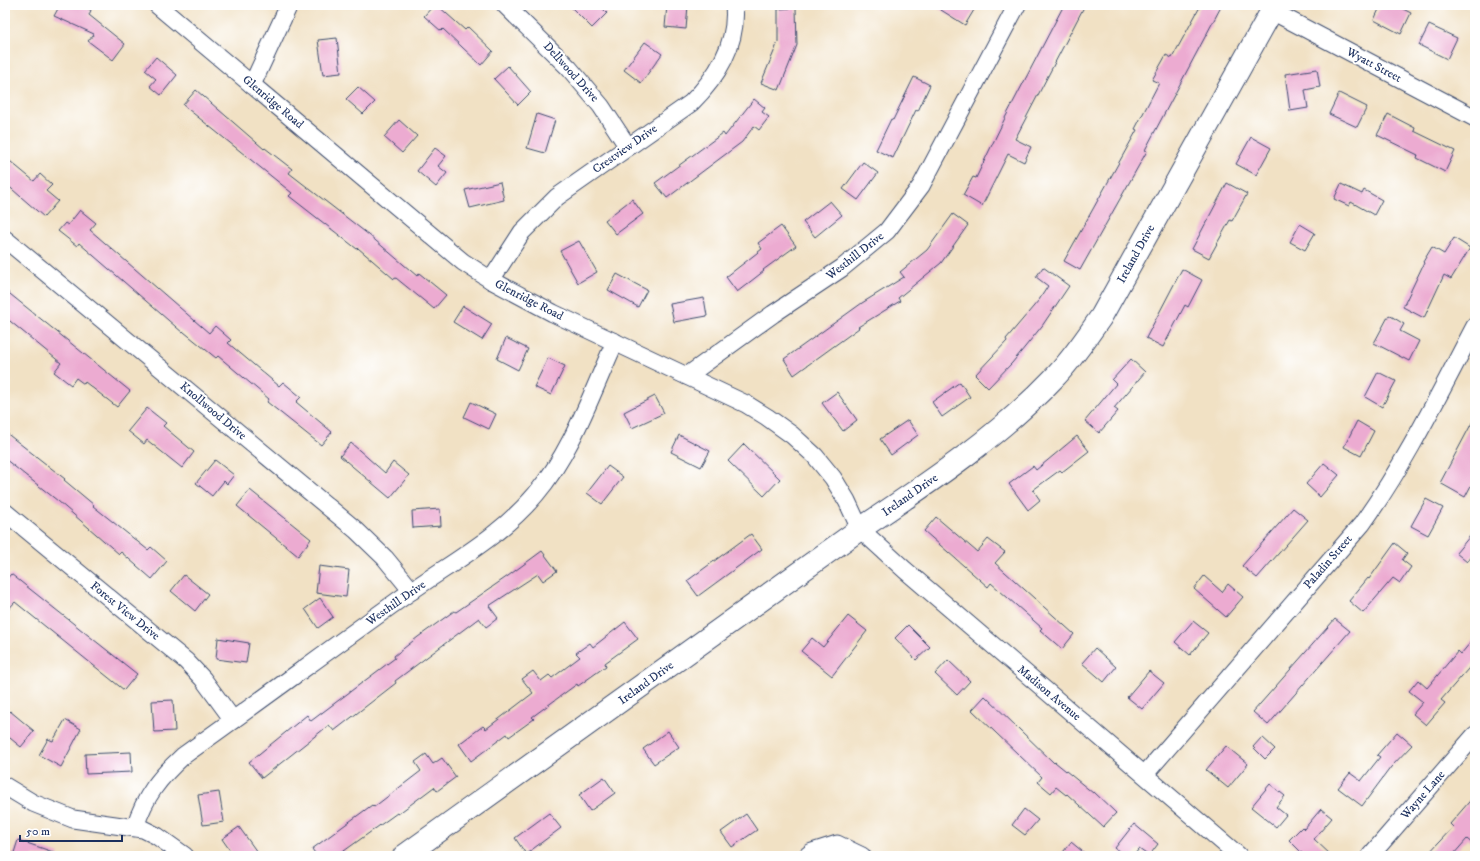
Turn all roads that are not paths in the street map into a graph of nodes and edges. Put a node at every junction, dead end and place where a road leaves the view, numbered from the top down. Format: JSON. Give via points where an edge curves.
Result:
{"nodes":[{"id":1,"x":157,"y":5,"type":"edge"},
{"id":2,"x":289,"y":5,"type":"edge"},
{"id":3,"x":505,"y":5,"type":"edge"},
{"id":4,"x":734,"y":5,"type":"edge"},
{"id":5,"x":1017,"y":5,"type":"edge"},
{"id":6,"x":1274,"y":8,"type":"edge"},
{"id":7,"x":252,"y":85,"type":"junction"},
{"id":8,"x":1475,"y":118,"type":"edge"},
{"id":9,"x":628,"y":147,"type":"junction"},
{"id":10,"x":5,"y":239,"type":"edge"},
{"id":11,"x":490,"y":280,"type":"junction"},
{"id":12,"x":1475,"y":326,"type":"edge"},
{"id":13,"x":615,"y":342,"type":"junction"},
{"id":14,"x":687,"y":376,"type":"junction"},
{"id":15,"x":5,"y":512,"type":"edge"},
{"id":16,"x":860,"y":529,"type":"junction"},
{"id":17,"x":412,"y":591,"type":"junction"},
{"id":18,"x":233,"y":720,"type":"junction"},
{"id":19,"x":1475,"y":735,"type":"edge"},
{"id":20,"x":1145,"y":774,"type":"junction"},
{"id":21,"x":5,"y":786,"type":"edge"},
{"id":22,"x":135,"y":827,"type":"junction"},
{"id":23,"x":184,"y":856,"type":"edge"},
{"id":24,"x":404,"y":856,"type":"edge"},
{"id":25,"x":807,"y":856,"type":"edge"},
{"id":26,"x":862,"y":856,"type":"edge"},
{"id":27,"x":1239,"y":856,"type":"edge"},
{"id":28,"x":1370,"y":856,"type":"edge"}],
"edges":[{"from":1,"to":7,"type":"street","name":"Glenridge Road"},
{"from":2,"to":7,"type":"street"},
{"from":3,"to":9,"type":"street","name":"Dellwood Drive","via":[[569,68],[601,106]]},
{"from":4,"to":9,"type":"street","name":"Crestview Drive","via":[[729,48],[706,88],[691,103]]},
{"from":5,"to":14,"type":"street","name":"Westhill Drive","via":[[921,186],[887,231],[842,268]]},
{"from":6,"to":8,"type":"street","name":"Wyatt Street"},
{"from":6,"to":16,"type":"main road","name":"Ireland Drive","via":[[1101,317],[1078,350],[1028,405],[928,483]]},
{"from":7,"to":11,"type":"street","name":"Glenridge Road","via":[[463,262]]},
{"from":9,"to":11,"type":"street","name":"Crestview Drive","via":[[557,197],[538,214],[522,232]]},
{"from":10,"to":17,"type":"street","name":"Knollwood Drive","via":[[356,530],[385,558]]},
{"from":11,"to":13,"type":"street","name":"Glenridge Road"},
{"from":12,"to":20,"type":"street","name":"Paladin Street","via":[[1407,457],[1362,524]]},
{"from":13,"to":14,"type":"street","name":"Glenridge Road"},
{"from":13,"to":17,"type":"street","name":"Westhill Drive","via":[[566,450],[536,494],[515,517],[489,539]]},
{"from":14,"to":16,"type":"street","name":"Glenridge Road","via":[[746,404],[792,435],[815,456],[832,478],[847,501]]},
{"from":15,"to":18,"type":"street","name":"Forest View Drive","via":[[186,661],[203,679]]},
{"from":16,"to":20,"type":"street","name":"Madison Avenue"},
{"from":16,"to":24,"type":"main road","name":"Ireland Drive"},
{"from":17,"to":18,"type":"street","name":"Westhill Drive"},
{"from":18,"to":22,"type":"street","name":"Westhill Drive","via":[[164,773],[149,793]]},
{"from":19,"to":28,"type":"street","name":"Wayne Lane"},
{"from":20,"to":27,"type":"street","name":"Madison Avenue"},
{"from":21,"to":22,"type":"street","via":[[33,803],[73,819]]},
{"from":22,"to":23,"type":"street","via":[[157,836]]},
{"from":25,"to":26,"type":"street","via":[[837,844]]}]}
